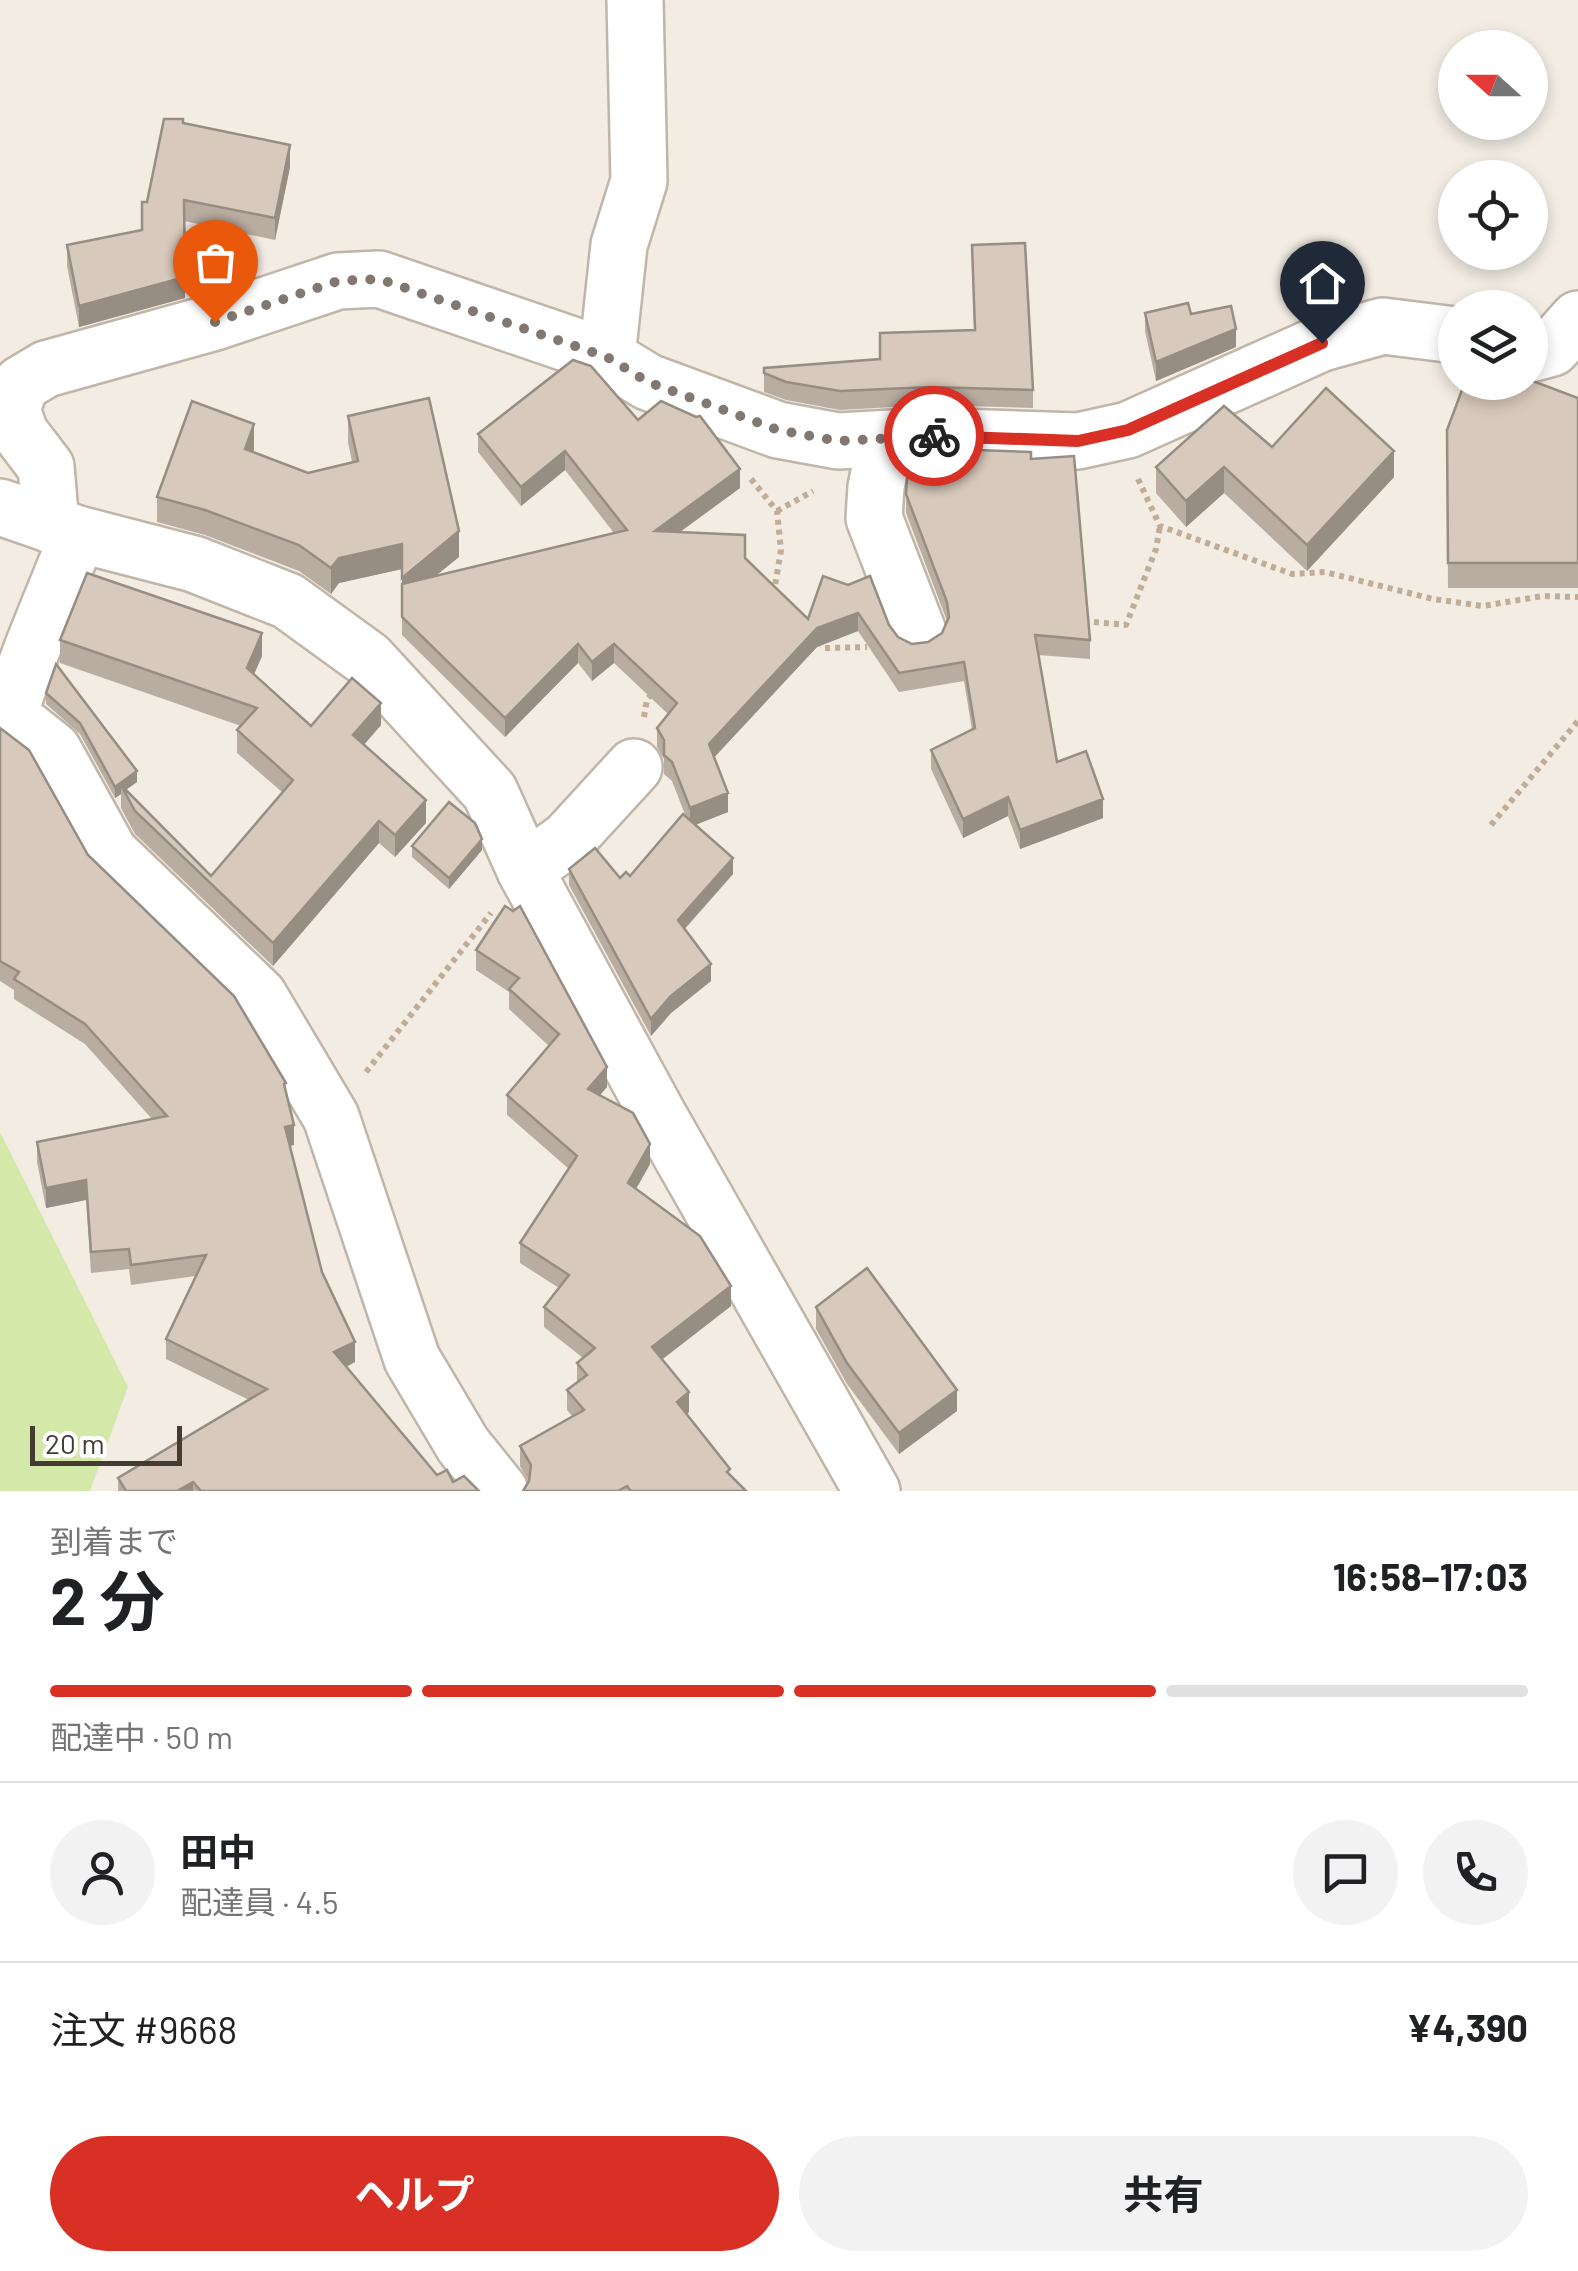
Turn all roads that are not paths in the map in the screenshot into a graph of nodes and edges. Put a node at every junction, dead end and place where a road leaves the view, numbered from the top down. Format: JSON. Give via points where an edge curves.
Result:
{"nodes":[{"id":1,"x":634,"y":0,"type":"edge"},
{"id":2,"x":1578,"y":320,"type":"edge"},
{"id":3,"x":1438,"y":333,"type":"edge"},
{"id":4,"x":1548,"y":349,"type":"edge"},
{"id":5,"x":607,"y":357,"type":"junction"},
{"id":6,"x":886,"y":439,"type":"junction"},
{"id":7,"x":0,"y":507,"type":"edge"},
{"id":8,"x":65,"y":530,"type":"junction"},
{"id":9,"x":918,"y":632,"type":"road end"},
{"id":10,"x":5,"y":711,"type":"edge"},
{"id":11,"x":634,"y":767,"type":"road end"},
{"id":12,"x":525,"y":870,"type":"junction"},
{"id":13,"x":500,"y":1491,"type":"edge"},
{"id":14,"x":872,"y":1491,"type":"edge"}],
"edges":[{"from":1,"to":5,"type":"street","via":[[639,181],[619,245]]},
{"from":2,"to":4,"type":"street"},
{"from":3,"to":6,"type":"street","via":[[1383,326],[1322,343],[1117,432],[1078,441]]},
{"from":5,"to":6,"type":"street","via":[[648,382],[778,430],[838,441]]},
{"from":5,"to":8,"type":"street","via":[[379,279],[338,281],[46,369],[21,384],[12,409],[20,433],[46,466]]},
{"from":6,"to":9,"type":"street","via":[[874,518]]},
{"from":7,"to":8,"type":"street"},
{"from":8,"to":10,"type":"street","via":[[49,611]]},
{"from":8,"to":12,"type":"street","via":[[194,564],[288,601],[368,659],[490,792]]},
{"from":10,"to":13,"type":"street","via":[[52,750],[110,853],[259,996],[332,1117],[412,1359],[462,1445]]},
{"from":11,"to":12,"type":"street","via":[[568,838]]},
{"from":12,"to":14,"type":"street"}]}
